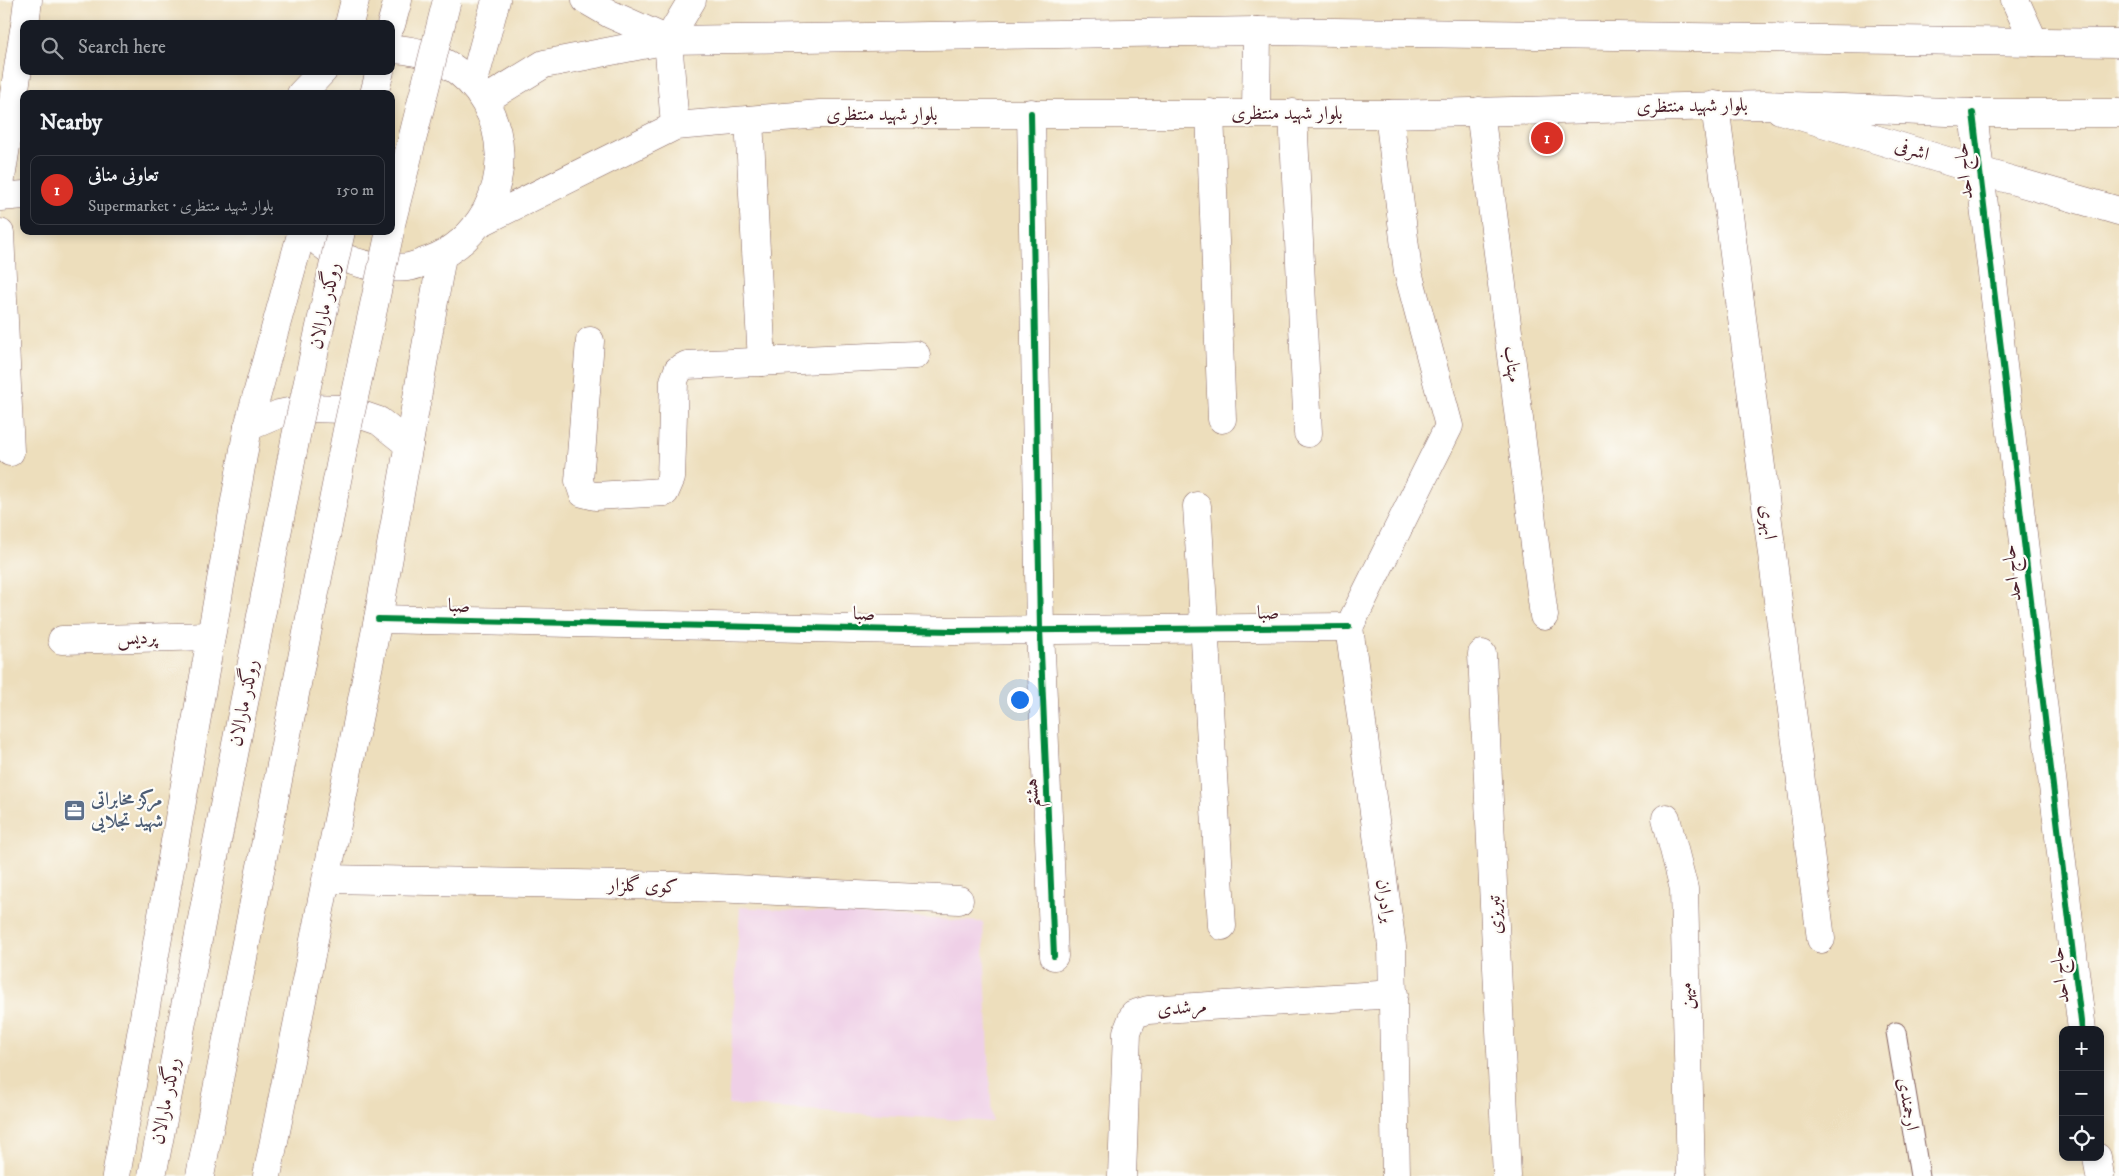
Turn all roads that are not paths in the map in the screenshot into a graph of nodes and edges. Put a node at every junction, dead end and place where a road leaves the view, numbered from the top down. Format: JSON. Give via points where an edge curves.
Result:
{"nodes":[{"id":1,"x":28,"y":0,"type":"edge"},
{"id":2,"x":355,"y":0,"type":"edge"},
{"id":3,"x":398,"y":0,"type":"edge"},
{"id":4,"x":447,"y":0,"type":"edge"},
{"id":5,"x":496,"y":0,"type":"edge"},
{"id":6,"x":586,"y":0,"type":"edge"},
{"id":7,"x":692,"y":0,"type":"edge"},
{"id":8,"x":2015,"y":0,"type":"edge"},
{"id":9,"x":26,"y":20,"type":"edge"},
{"id":10,"x":350,"y":20,"type":"edge"},
{"id":11,"x":392,"y":20,"type":"edge"},
{"id":12,"x":1257,"y":31,"type":"junction"},
{"id":13,"x":668,"y":40,"type":"junction"},
{"id":14,"x":2034,"y":42,"type":"junction"},
{"id":15,"x":2119,"y":43,"type":"edge"},
{"id":16,"x":395,"y":49,"type":"edge"},
{"id":17,"x":20,"y":56,"type":"edge"},
{"id":18,"x":319,"y":75,"type":"edge"},
{"id":19,"x":379,"y":75,"type":"edge"},
{"id":20,"x":304,"y":90,"type":"edge"},
{"id":21,"x":375,"y":90,"type":"edge"},
{"id":22,"x":479,"y":92,"type":"junction"},
{"id":23,"x":1715,"y":105,"type":"junction"},
{"id":24,"x":1764,"y":105,"type":"junction"},
{"id":25,"x":1480,"y":111,"type":"junction"},
{"id":26,"x":1973,"y":112,"type":"junction"},
{"id":27,"x":1031,"y":113,"type":"junction"},
{"id":28,"x":1210,"y":113,"type":"junction"},
{"id":29,"x":1256,"y":113,"type":"junction"},
{"id":30,"x":1293,"y":113,"type":"junction"},
{"id":31,"x":2119,"y":113,"type":"edge"},
{"id":32,"x":1389,"y":114,"type":"junction"},
{"id":33,"x":749,"y":120,"type":"junction"},
{"id":34,"x":675,"y":126,"type":"junction"},
{"id":35,"x":1980,"y":171,"type":"junction"},
{"id":36,"x":0,"y":185,"type":"edge"},
{"id":37,"x":20,"y":195,"type":"edge"},
{"id":38,"x":0,"y":197,"type":"edge"},
{"id":39,"x":395,"y":208,"type":"edge"},
{"id":40,"x":2119,"y":211,"type":"edge"},
{"id":41,"x":478,"y":224,"type":"junction"},
{"id":42,"x":0,"y":234,"type":"edge"},
{"id":43,"x":301,"y":235,"type":"edge"},
{"id":44,"x":312,"y":235,"type":"edge"},
{"id":45,"x":340,"y":235,"type":"edge"},
{"id":46,"x":389,"y":235,"type":"edge"},
{"id":47,"x":442,"y":256,"type":"junction"},
{"id":48,"x":590,"y":341,"type":"dead end"},
{"id":49,"x":916,"y":356,"type":"dead end"},
{"id":50,"x":762,"y":362,"type":"junction"},
{"id":51,"x":1222,"y":419,"type":"dead end"},
{"id":52,"x":248,"y":427,"type":"junction"},
{"id":53,"x":1308,"y":433,"type":"dead end"},
{"id":54,"x":409,"y":445,"type":"junction"},
{"id":55,"x":10,"y":452,"type":"dead end"},
{"id":56,"x":1197,"y":506,"type":"dead end"},
{"id":57,"x":1544,"y":616,"type":"dead end"},
{"id":58,"x":378,"y":619,"type":"junction"},
{"id":59,"x":1349,"y":627,"type":"junction"},
{"id":60,"x":1205,"y":628,"type":"junction"},
{"id":61,"x":1040,"y":629,"type":"junction"},
{"id":62,"x":212,"y":636,"type":"junction"},
{"id":63,"x":62,"y":640,"type":"dead end"},
{"id":64,"x":1482,"y":654,"type":"dead end"},
{"id":65,"x":1666,"y":818,"type":"dead end"},
{"id":66,"x":326,"y":878,"type":"junction"},
{"id":67,"x":960,"y":900,"type":"dead end"},
{"id":68,"x":1222,"y":926,"type":"dead end"},
{"id":69,"x":1821,"y":939,"type":"dead end"},
{"id":70,"x":1054,"y":956,"type":"dead end"},
{"id":71,"x":1394,"y":994,"type":"junction"},
{"id":72,"x":2082,"y":1026,"type":"edge"},
{"id":73,"x":1896,"y":1032,"type":"dead end"},
{"id":74,"x":2098,"y":1161,"type":"edge"},
{"id":75,"x":116,"y":1176,"type":"edge"},
{"id":76,"x":152,"y":1176,"type":"edge"},
{"id":77,"x":200,"y":1176,"type":"edge"},
{"id":78,"x":267,"y":1176,"type":"edge"},
{"id":79,"x":1122,"y":1176,"type":"edge"},
{"id":80,"x":1396,"y":1176,"type":"edge"},
{"id":81,"x":1507,"y":1176,"type":"edge"},
{"id":82,"x":1691,"y":1176,"type":"edge"},
{"id":83,"x":1920,"y":1176,"type":"edge"},
{"id":84,"x":2100,"y":1176,"type":"edge"}],
"edges":[{"from":1,"to":9,"type":"main road"},
{"from":2,"to":10,"type":"main road"},
{"from":3,"to":11,"type":"main road"},
{"from":4,"to":39,"type":"main road","bridge":true},
{"from":5,"to":22,"type":"main road"},
{"from":6,"to":13,"type":"main road"},
{"from":7,"to":13,"type":"main road"},
{"from":8,"to":14,"type":"main road"},
{"from":12,"to":13,"type":"main road"},
{"from":12,"to":14,"type":"main road"},
{"from":12,"to":29,"type":"main road"},
{"from":13,"to":22,"type":"main road","via":[[544,64]]},
{"from":13,"to":34,"type":"main road"},
{"from":14,"to":15,"type":"main road"},
{"from":16,"to":22,"type":"main road","via":[[410,49],[445,62]]},
{"from":17,"to":36,"type":"main road"},
{"from":18,"to":20,"type":"main road"},
{"from":19,"to":21,"type":"main road"},
{"from":22,"to":41,"type":"main road","via":[[497,130],[501,163],[494,196]]},
{"from":23,"to":24,"type":"main road","name":"بلوار شهید منتظری"},
{"from":23,"to":25,"type":"main road","name":"بلوار شهید منتظری"},
{"from":23,"to":69,"type":"main road","name":"ابهری"},
{"from":24,"to":26,"type":"main road","name":"بلوار شهید منتظری"},
{"from":24,"to":35,"type":"main road","name":"اشرفی"},
{"from":25,"to":32,"type":"main road","name":"بلوار شهید منتظری"},
{"from":25,"to":57,"type":"main road","name":"مهتاب"},
{"from":26,"to":31,"type":"main road","name":"بلوار شهید منتظری"},
{"from":26,"to":35,"type":"main road","name":"حاج احد"},
{"from":27,"to":28,"type":"main road","name":"بلوار شهید منتظری"},
{"from":27,"to":33,"type":"main road","name":"بلوار شهید منتظری","via":[[820,114]]},
{"from":27,"to":61,"type":"main road","name":"هشتم"},
{"from":28,"to":29,"type":"main road","name":"بلوار شهید منتظری"},
{"from":28,"to":51,"type":"main road"},
{"from":29,"to":30,"type":"main road","name":"بلوار شهید منتظری"},
{"from":30,"to":32,"type":"main road","name":"بلوار شهید منتظری"},
{"from":30,"to":53,"type":"main road"},
{"from":32,"to":59,"type":"main road","via":[[1408,272],[1449,426]]},
{"from":33,"to":34,"type":"main road","name":"بلوار شهید منتظری"},
{"from":33,"to":50,"type":"main road"},
{"from":34,"to":41,"type":"main road","name":"بلوار شهید منتظری"},
{"from":35,"to":40,"type":"main road","name":"اشرفی"},
{"from":35,"to":72,"type":"main road","name":"حاج احد"},
{"from":37,"to":38,"type":"main road"},
{"from":41,"to":47,"type":"main road","via":[[462,242]]},
{"from":42,"to":55,"type":"main road"},
{"from":43,"to":52,"type":"main road"},
{"from":44,"to":47,"type":"main road","via":[[341,257],[374,267],[409,267]]},
{"from":45,"to":76,"type":"main road","name":"روگذر مارالان","bridge":true,"via":[[296,436]]},
{"from":46,"to":77,"type":"main road","bridge":true,"via":[[347,430]]},
{"from":47,"to":54,"type":"main road"},
{"from":48,"to":50,"type":"main road","via":[[579,481],[583,493],[595,496],[665,492],[671,478],[674,381],[678,370],[686,365]]},
{"from":49,"to":50,"type":"main road"},
{"from":52,"to":54,"type":"main road","via":[[279,414],[308,408],[344,409],[379,421]]},
{"from":52,"to":62,"type":"main road"},
{"from":54,"to":58,"type":"main road"},
{"from":56,"to":60,"type":"main road"},
{"from":58,"to":61,"type":"main road","name":"صبا","via":[[943,631]]},
{"from":58,"to":66,"type":"main road"},
{"from":59,"to":60,"type":"main road","name":"صبا"},
{"from":59,"to":71,"type":"main road","name":"برادران","via":[[1392,946]]},
{"from":60,"to":61,"type":"main road","name":"صبا"},
{"from":60,"to":68,"type":"main road"},
{"from":61,"to":70,"type":"main road","name":"هشتم"},
{"from":62,"to":63,"type":"main road","name":"پردیس"},
{"from":62,"to":75,"type":"main road"},
{"from":64,"to":81,"type":"main road","name":"تبریزی"},
{"from":65,"to":82,"type":"main road","name":"میهن","via":[[1684,889]]},
{"from":66,"to":67,"type":"main road","name":"کوی گلزار","via":[[674,886]]},
{"from":66,"to":78,"type":"main road"},
{"from":71,"to":79,"type":"main road","name":"مرشدی","via":[[1148,1010],[1134,1014],[1127,1032]]},
{"from":71,"to":80,"type":"main road","name":"برادران"},
{"from":73,"to":83,"type":"lane","name":"ارجمندی"},
{"from":74,"to":84,"type":"main road"}]}
